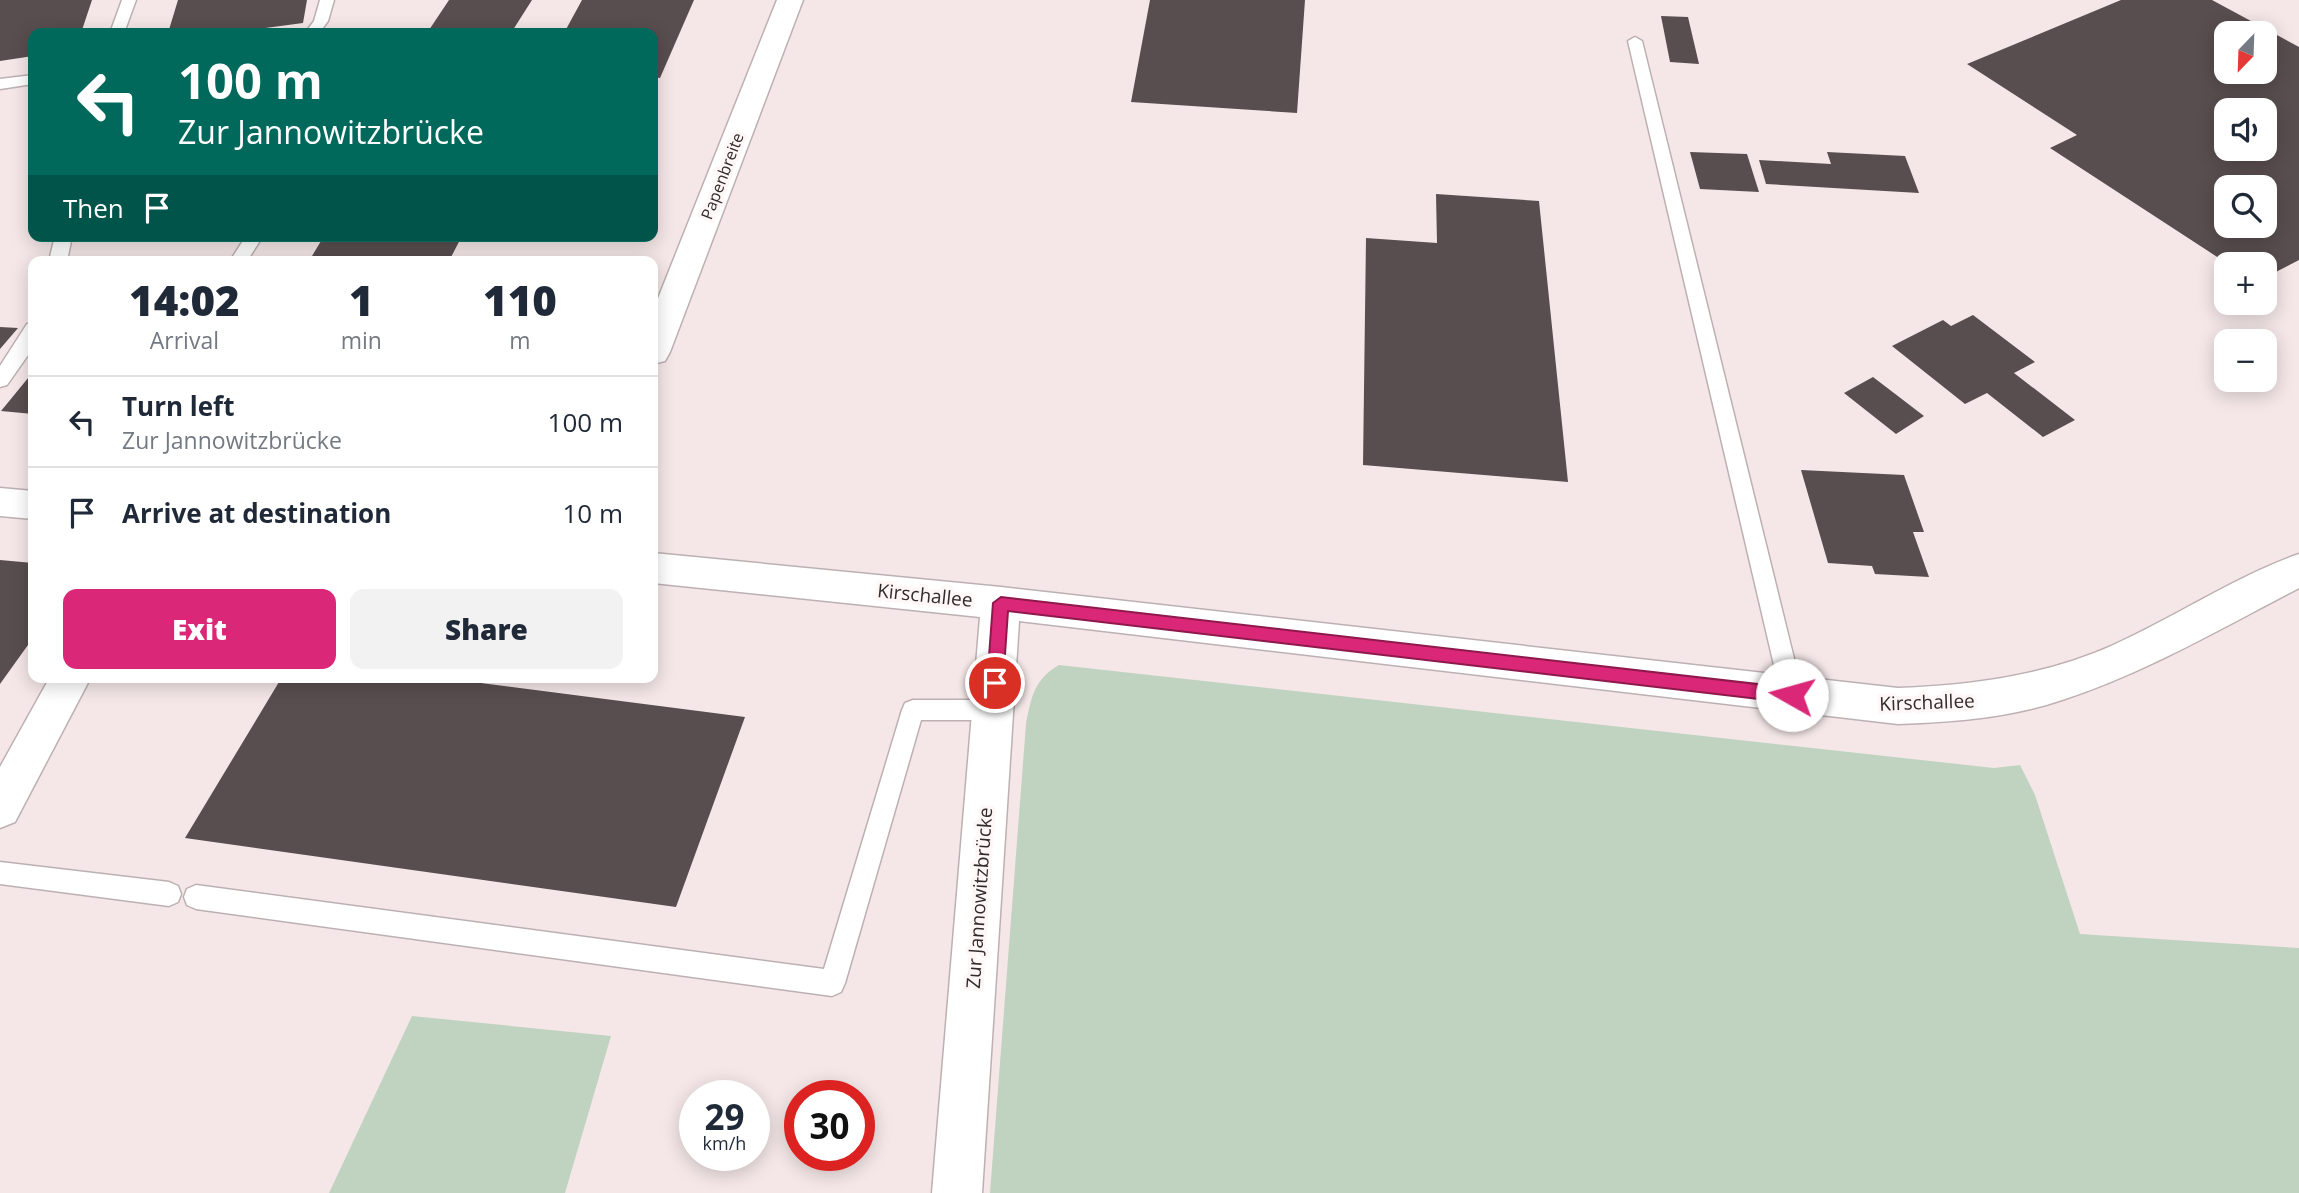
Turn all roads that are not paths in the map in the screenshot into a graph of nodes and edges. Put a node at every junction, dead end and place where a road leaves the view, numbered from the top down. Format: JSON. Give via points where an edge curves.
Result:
{"nodes":[{"id":1,"x":128,"y":0,"type":"edge"},
{"id":2,"x":327,"y":0,"type":"edge"},
{"id":3,"x":790,"y":0,"type":"edge"},
{"id":4,"x":119,"y":28,"type":"edge"},
{"id":5,"x":316,"y":28,"type":"edge"},
{"id":6,"x":1636,"y":41,"type":"dead end"},
{"id":7,"x":28,"y":81,"type":"edge"},
{"id":8,"x":0,"y":84,"type":"edge"},
{"id":9,"x":658,"y":339,"type":"edge"},
{"id":10,"x":28,"y":340,"type":"edge"},
{"id":11,"x":0,"y":380,"type":"edge"},
{"id":12,"x":0,"y":502,"type":"edge"},
{"id":13,"x":28,"y":505,"type":"edge"},
{"id":14,"x":658,"y":569,"type":"edge"},
{"id":15,"x":2299,"y":570,"type":"edge"},
{"id":16,"x":1001,"y":603,"type":"junction"},
{"id":17,"x":68,"y":683,"type":"edge"},
{"id":18,"x":1792,"y":695,"type":"junction"},
{"id":19,"x":993,"y":710,"type":"junction"},
{"id":20,"x":0,"y":808,"type":"edge"},
{"id":21,"x":0,"y":873,"type":"edge"},
{"id":22,"x":169,"y":894,"type":"dead end"},
{"id":23,"x":196,"y":897,"type":"dead end"},
{"id":24,"x":957,"y":1193,"type":"edge"}],
"edges":[{"from":1,"to":4,"type":"lane"},
{"from":2,"to":5,"type":"lane"},
{"from":3,"to":9,"type":"street","name":"Papenbreite"},
{"from":6,"to":18,"type":"lane"},
{"from":7,"to":8,"type":"lane"},
{"from":10,"to":11,"type":"lane"},
{"from":12,"to":13,"type":"street"},
{"from":14,"to":16,"type":"street","name":"Kirschallee"},
{"from":15,"to":18,"type":"street","name":"Kirschallee","via":[[2125,658],[2059,684],[1970,703],[1898,706]]},
{"from":16,"to":18,"type":"street","name":"Kirschallee"},
{"from":16,"to":19,"type":"street","name":"Zur Jannowitzbrücke"},
{"from":17,"to":20,"type":"street"},
{"from":19,"to":23,"type":"lane","via":[[913,710],[832,982]]},
{"from":19,"to":24,"type":"street","name":"Zur Jannowitzbrücke"},
{"from":21,"to":22,"type":"lane"}]}
